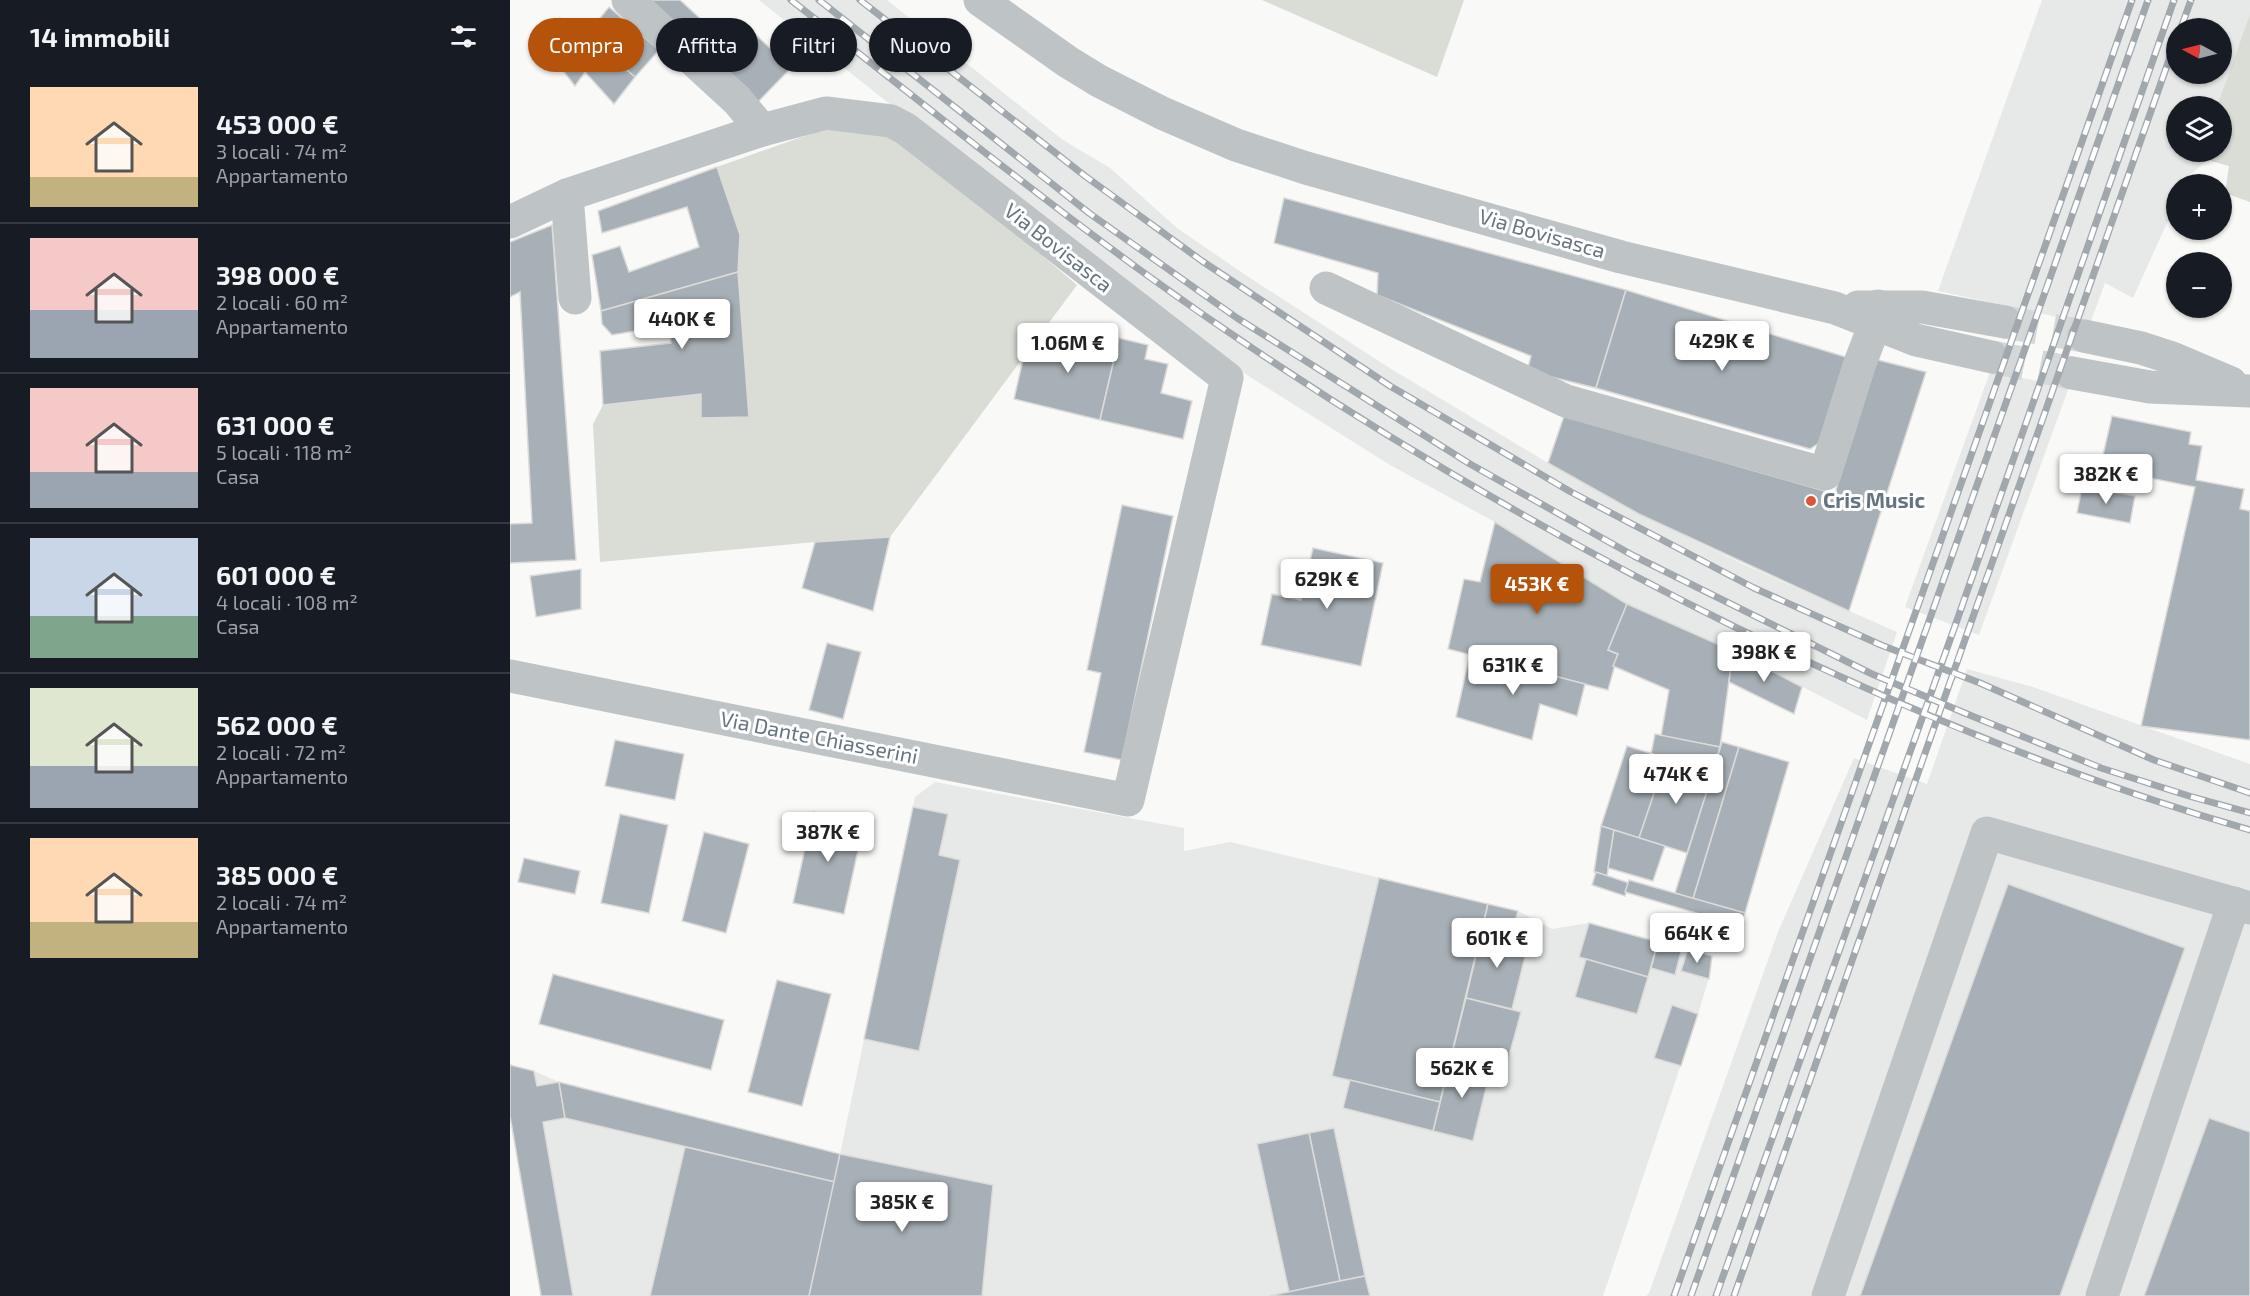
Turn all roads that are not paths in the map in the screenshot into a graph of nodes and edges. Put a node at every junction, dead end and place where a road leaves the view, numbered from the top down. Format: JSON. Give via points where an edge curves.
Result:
{"nodes":[{"id":1,"x":628,"y":0,"type":"edge"},
{"id":2,"x":980,"y":0,"type":"edge"},
{"id":3,"x":762,"y":130,"type":"junction"},
{"id":4,"x":567,"y":195,"type":"junction"},
{"id":5,"x":510,"y":222,"type":"edge"},
{"id":6,"x":1326,"y":288,"type":"dead end"},
{"id":7,"x":575,"y":298,"type":"dead end"},
{"id":8,"x":1877,"y":315,"type":"junction"},
{"id":9,"x":2005,"y":321,"type":"tunnel mouth"},
{"id":10,"x":2084,"y":336,"type":"tunnel mouth"},
{"id":11,"x":1992,"y":357,"type":"tunnel mouth"},
{"id":12,"x":2072,"y":373,"type":"tunnel mouth"},
{"id":13,"x":2250,"y":390,"type":"edge"},
{"id":14,"x":510,"y":676,"type":"edge"},
{"id":15,"x":1128,"y":800,"type":"joint"},
{"id":16,"x":2242,"y":906,"type":"edge"},
{"id":17,"x":1828,"y":1296,"type":"edge"},
{"id":18,"x":2102,"y":1296,"type":"edge"}],
"edges":[{"from":1,"to":3,"type":"street","via":[[729,92]]},
{"from":2,"to":8,"type":"street","name":"Via Bovisasca","via":[[1068,62],[1131,98],[1198,130],[1270,157],[1621,257]]},
{"from":3,"to":4,"type":"street","name":"Via Bovisasca"},
{"from":3,"to":15,"type":"street","name":"Via Bovisasca","via":[[826,113],[901,125],[1227,378]]},
{"from":4,"to":5,"type":"street","name":"Via Bovisasca"},
{"from":4,"to":7,"type":"street"},
{"from":6,"to":8,"type":"street","via":[[1566,401],[1825,474]]},
{"from":8,"to":9,"type":"street","name":"Via Bovisasca","via":[[1922,306]]},
{"from":8,"to":11,"type":"street","name":"Via Bovisasca","via":[[1916,340]]},
{"from":10,"to":13,"type":"street","via":[[2172,357]]},
{"from":12,"to":13,"type":"street","via":[[2151,387]]},
{"from":14,"to":15,"type":"street","name":"Via Dante Chiasserini"},
{"from":16,"to":17,"type":"street","via":[[1987,833]]},
{"from":16,"to":18,"type":"street"}]}
